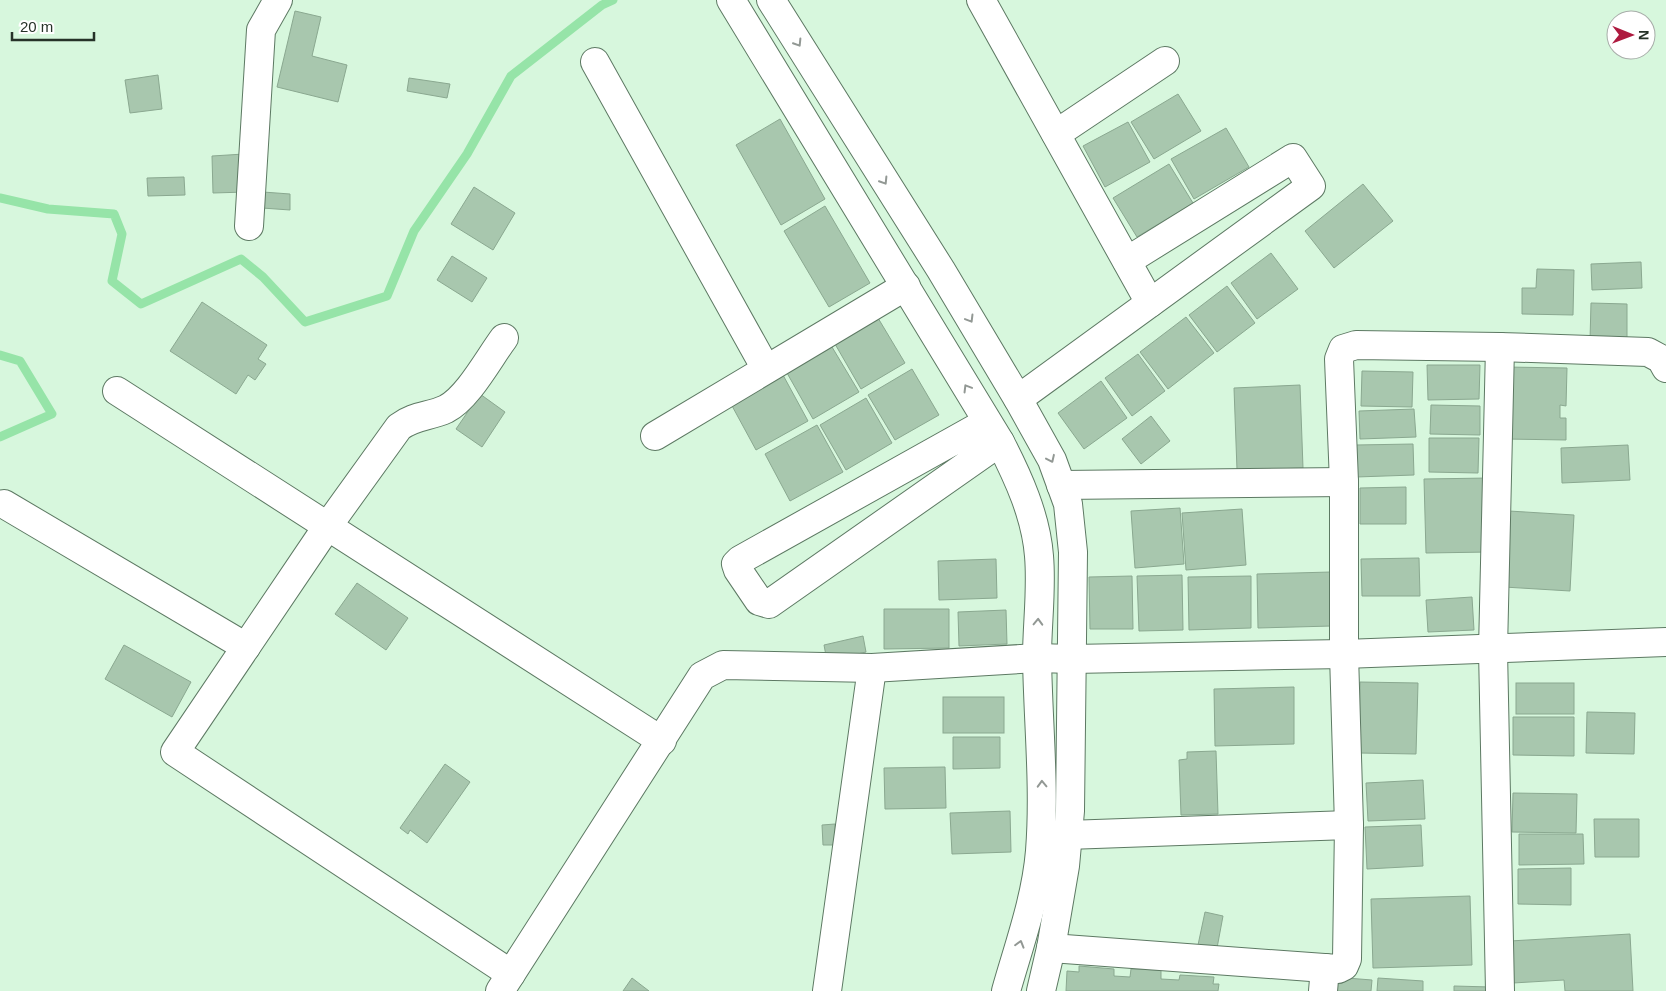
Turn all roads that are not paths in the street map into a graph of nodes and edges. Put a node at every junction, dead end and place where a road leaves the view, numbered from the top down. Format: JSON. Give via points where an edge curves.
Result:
{"nodes":[{"id":1,"x":278,"y":0,"type":"edge"},
{"id":2,"x":981,"y":0,"type":"edge"},
{"id":3,"x":772,"y":1,"type":"edge"},
{"id":4,"x":736,"y":10,"type":"edge"},
{"id":5,"x":1165,"y":60,"type":"dead end"},
{"id":6,"x":595,"y":62,"type":"dead end"},
{"id":7,"x":1056,"y":134,"type":"junction"},
{"id":8,"x":248,"y":226,"type":"dead end"},
{"id":9,"x":1127,"y":261,"type":"junction"},
{"id":10,"x":906,"y":286,"type":"junction"},
{"id":11,"x":1150,"y":302,"type":"junction"},
{"id":12,"x":504,"y":338,"type":"dead end"},
{"id":13,"x":1500,"y":347,"type":"junction"},
{"id":14,"x":1666,"y":368,"type":"edge"},
{"id":15,"x":766,"y":369,"type":"junction"},
{"id":16,"x":117,"y":391,"type":"dead end"},
{"id":17,"x":1018,"y":398,"type":"junction"},
{"id":18,"x":994,"y":432,"type":"junction"},
{"id":19,"x":655,"y":436,"type":"dead end"},
{"id":20,"x":1344,"y":482,"type":"junction"},
{"id":21,"x":1061,"y":484,"type":"junction"},
{"id":22,"x":4,"y":504,"type":"dead end"},
{"id":23,"x":327,"y":527,"type":"junction"},
{"id":24,"x":1666,"y":642,"type":"edge"},
{"id":25,"x":246,"y":647,"type":"junction"},
{"id":26,"x":1493,"y":650,"type":"junction"},
{"id":27,"x":1344,"y":654,"type":"junction"},
{"id":28,"x":1037,"y":658,"type":"junction"},
{"id":29,"x":1072,"y":659,"type":"junction"},
{"id":30,"x":872,"y":668,"type":"junction"},
{"id":31,"x":662,"y":741,"type":"junction"},
{"id":32,"x":1349,"y":826,"type":"junction"},
{"id":33,"x":1068,"y":835,"type":"junction"},
{"id":34,"x":1051,"y":948,"type":"junction"},
{"id":35,"x":1324,"y":980,"type":"edge"},
{"id":36,"x":506,"y":983,"type":"edge"},
{"id":37,"x":827,"y":991,"type":"edge"},
{"id":38,"x":1006,"y":991,"type":"edge"},
{"id":39,"x":1041,"y":991,"type":"edge"},
{"id":40,"x":1500,"y":991,"type":"edge"}],
"edges":[{"from":1,"to":8,"type":"street","via":[[260,30]]},
{"from":2,"to":7,"type":"street"},
{"from":3,"to":17,"type":"street","one_way":true},
{"from":4,"to":10,"type":"street"},
{"from":5,"to":7,"type":"street"},
{"from":6,"to":15,"type":"street"},
{"from":7,"to":9,"type":"street"},
{"from":9,"to":11,"type":"street"},
{"from":9,"to":11,"type":"street","via":[[1293,158],[1310,186]]},
{"from":10,"to":15,"type":"street"},
{"from":18,"to":10,"type":"street","one_way":true},
{"from":11,"to":17,"type":"street"},
{"from":12,"to":23,"type":"street","via":[[457,402],[445,410],[410,419],[399,427]]},
{"from":13,"to":14,"type":"street","via":[[1648,352],[1660,359]]},
{"from":13,"to":20,"type":"street","via":[[1356,345],[1343,349],[1339,359]]},
{"from":13,"to":26,"type":"street"},
{"from":15,"to":19,"type":"street"},
{"from":16,"to":23,"type":"street"},
{"from":17,"to":21,"type":"street","one_way":true,"via":[[1052,460]]},
{"from":18,"to":18,"type":"street","via":[[769,604],[760,601],[738,570],[736,564],[740,560]]},
{"from":28,"to":18,"type":"street","one_way":true,"via":[[1039,555],[1017,475]]},
{"from":20,"to":21,"type":"street"},
{"from":20,"to":27,"type":"street"},
{"from":21,"to":29,"type":"street","via":[[1068,504],[1073,552]]},
{"from":22,"to":25,"type":"street"},
{"from":23,"to":25,"type":"street"},
{"from":23,"to":31,"type":"street"},
{"from":24,"to":26,"type":"street"},
{"from":25,"to":36,"type":"street","via":[[175,752]]},
{"from":26,"to":27,"type":"street"},
{"from":26,"to":40,"type":"street"},
{"from":27,"to":29,"type":"street"},
{"from":27,"to":32,"type":"street"},
{"from":28,"to":29,"type":"street"},
{"from":28,"to":30,"type":"street"},
{"from":38,"to":28,"type":"street","one_way":true,"via":[[1033,898],[1040,853],[1042,812]]},
{"from":29,"to":33,"type":"street"},
{"from":30,"to":31,"type":"street","via":[[723,665],[702,676]]},
{"from":30,"to":37,"type":"street"},
{"from":31,"to":36,"type":"street"},
{"from":32,"to":33,"type":"street"},
{"from":32,"to":35,"type":"street","via":[[1347,958],[1344,966]]},
{"from":33,"to":34,"type":"street"},
{"from":34,"to":35,"type":"street"},
{"from":34,"to":39,"type":"street"}]}
